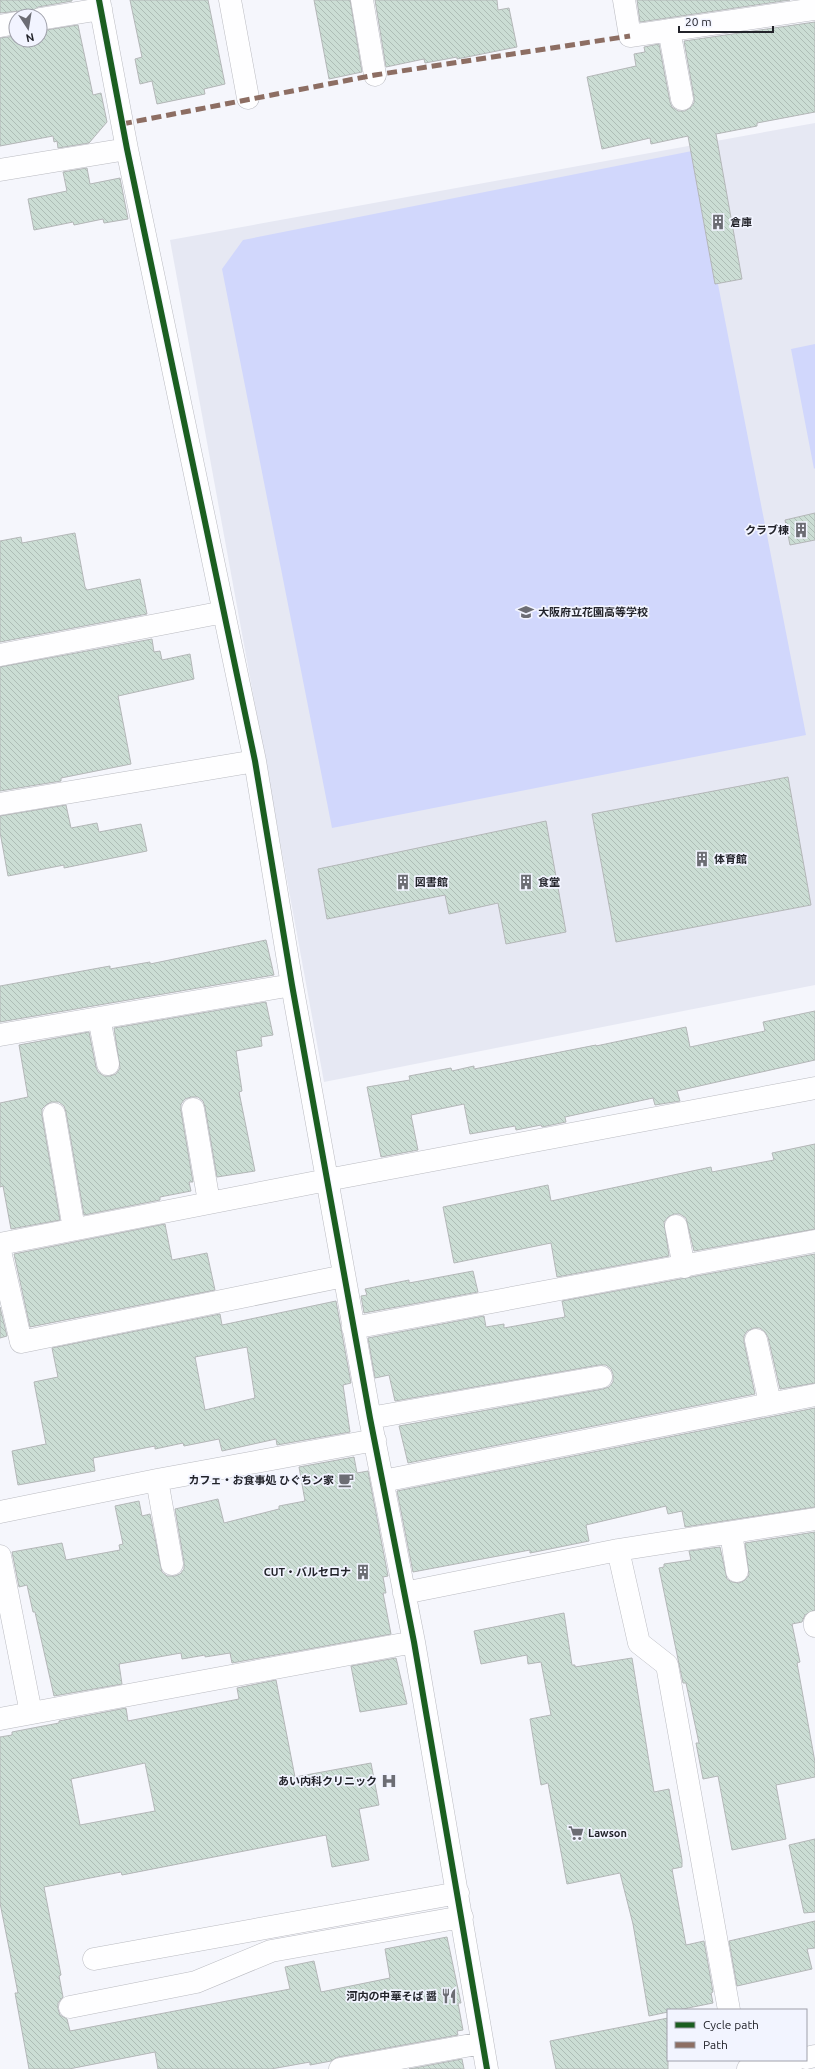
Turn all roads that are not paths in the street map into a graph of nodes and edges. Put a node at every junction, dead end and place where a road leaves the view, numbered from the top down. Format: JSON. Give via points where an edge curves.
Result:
{"nodes":[{"id":1,"x":230,"y":0,"type":"edge"},
{"id":2,"x":362,"y":0,"type":"edge"},
{"id":3,"x":624,"y":0,"type":"edge"},
{"id":4,"x":100,"y":4,"type":"edge"},
{"id":5,"x":815,"y":9,"type":"edge"},
{"id":6,"x":48,"y":17,"type":"edge"},
{"id":7,"x":670,"y":30,"type":"junction"},
{"id":8,"x":375,"y":75,"type":"dead end"},
{"id":9,"x":248,"y":98,"type":"dead end"},
{"id":10,"x":682,"y":99,"type":"dead end"},
{"id":11,"x":127,"y":149,"type":"junction"},
{"id":12,"x":0,"y":170,"type":"edge"},
{"id":13,"x":224,"y":612,"type":"junction"},
{"id":14,"x":0,"y":655,"type":"edge"},
{"id":15,"x":255,"y":761,"type":"junction"},
{"id":16,"x":0,"y":804,"type":"edge"},
{"id":17,"x":292,"y":985,"type":"junction"},
{"id":18,"x":99,"y":1018,"type":"junction"},
{"id":19,"x":0,"y":1034,"type":"edge"},
{"id":20,"x":108,"y":1064,"type":"dead end"},
{"id":21,"x":815,"y":1088,"type":"edge"},
{"id":22,"x":193,"y":1109,"type":"dead end"},
{"id":23,"x":54,"y":1114,"type":"dead end"},
{"id":24,"x":327,"y":1180,"type":"junction"},
{"id":25,"x":209,"y":1202,"type":"junction"},
{"id":26,"x":676,"y":1226,"type":"dead end"},
{"id":27,"x":74,"y":1229,"type":"junction"},
{"id":28,"x":815,"y":1241,"type":"edge"},
{"id":29,"x":0,"y":1244,"type":"edge"},
{"id":30,"x":0,"y":1251,"type":"edge"},
{"id":31,"x":684,"y":1267,"type":"junction"},
{"id":32,"x":344,"y":1276,"type":"junction"},
{"id":33,"x":353,"y":1328,"type":"junction"},
{"id":34,"x":756,"y":1340,"type":"dead end"},
{"id":35,"x":600,"y":1377,"type":"dead end"},
{"id":36,"x":815,"y":1395,"type":"edge"},
{"id":37,"x":770,"y":1403,"type":"junction"},
{"id":38,"x":370,"y":1418,"type":"junction"},
{"id":39,"x":375,"y":1440,"type":"junction"},
{"id":40,"x":157,"y":1480,"type":"junction"},
{"id":41,"x":383,"y":1481,"type":"junction"},
{"id":42,"x":0,"y":1512,"type":"edge"},
{"id":43,"x":815,"y":1518,"type":"edge"},
{"id":44,"x":731,"y":1533,"type":"junction"},
{"id":45,"x":618,"y":1550,"type":"junction"},
{"id":46,"x":0,"y":1556,"type":"edge"},
{"id":47,"x":172,"y":1564,"type":"dead end"},
{"id":48,"x":737,"y":1571,"type":"dead end"},
{"id":49,"x":404,"y":1593,"type":"junction"},
{"id":50,"x":815,"y":1622,"type":"edge"},
{"id":51,"x":815,"y":1626,"type":"edge"},
{"id":52,"x":414,"y":1642,"type":"junction"},
{"id":53,"x":31,"y":1713,"type":"junction"},
{"id":54,"x":0,"y":1719,"type":"edge"},
{"id":55,"x":458,"y":1893,"type":"junction"},
{"id":56,"x":462,"y":1917,"type":"junction"},
{"id":57,"x":94,"y":1959,"type":"dead end"},
{"id":58,"x":70,"y":2007,"type":"dead end"},
{"id":59,"x":729,"y":2009,"type":"edge"},
{"id":60,"x":482,"y":2043,"type":"junction"},
{"id":61,"x":789,"y":2061,"type":"edge"},
{"id":62,"x":340,"y":2069,"type":"edge"},
{"id":63,"x":487,"y":2069,"type":"edge"},
{"id":64,"x":748,"y":2069,"type":"edge"}],
"edges":[{"from":1,"to":9,"type":"street"},
{"from":2,"to":8,"type":"street"},
{"from":3,"to":7,"type":"street","via":[[630,36]]},
{"from":4,"to":6,"type":"street"},
{"from":4,"to":11,"type":"street"},
{"from":5,"to":7,"type":"street"},
{"from":7,"to":10,"type":"street"},
{"from":11,"to":12,"type":"street"},
{"from":11,"to":13,"type":"street"},
{"from":13,"to":14,"type":"street"},
{"from":13,"to":15,"type":"street"},
{"from":15,"to":16,"type":"street"},
{"from":15,"to":17,"type":"street"},
{"from":17,"to":18,"type":"street"},
{"from":17,"to":24,"type":"street"},
{"from":18,"to":19,"type":"street"},
{"from":18,"to":20,"type":"street"},
{"from":21,"to":24,"type":"street"},
{"from":22,"to":25,"type":"street"},
{"from":23,"to":27,"type":"street"},
{"from":24,"to":25,"type":"street"},
{"from":24,"to":32,"type":"street"},
{"from":25,"to":27,"type":"street"},
{"from":26,"to":31,"type":"street"},
{"from":27,"to":29,"type":"street"},
{"from":28,"to":31,"type":"street"},
{"from":30,"to":32,"type":"street","via":[[21,1342]]},
{"from":31,"to":33,"type":"street"},
{"from":32,"to":33,"type":"street"},
{"from":33,"to":38,"type":"street"},
{"from":34,"to":37,"type":"street"},
{"from":35,"to":38,"type":"street"},
{"from":36,"to":37,"type":"street"},
{"from":37,"to":41,"type":"street"},
{"from":38,"to":39,"type":"street"},
{"from":39,"to":40,"type":"street"},
{"from":39,"to":41,"type":"street"},
{"from":40,"to":42,"type":"street"},
{"from":40,"to":47,"type":"street"},
{"from":41,"to":49,"type":"street"},
{"from":43,"to":44,"type":"street"},
{"from":44,"to":45,"type":"street"},
{"from":44,"to":48,"type":"street"},
{"from":45,"to":49,"type":"street"},
{"from":45,"to":59,"type":"street","via":[[638,1643],[667,1665]]},
{"from":46,"to":53,"type":"street"},
{"from":49,"to":52,"type":"street"},
{"from":50,"to":51,"type":"street"},
{"from":52,"to":53,"type":"street"},
{"from":52,"to":55,"type":"street"},
{"from":53,"to":54,"type":"street"},
{"from":55,"to":56,"type":"street"},
{"from":55,"to":57,"type":"street"},
{"from":56,"to":58,"type":"street","via":[[270,1951],[196,1982]]},
{"from":56,"to":60,"type":"street"},
{"from":60,"to":62,"type":"street"},
{"from":60,"to":63,"type":"street"},
{"from":61,"to":64,"type":"street"}]}
